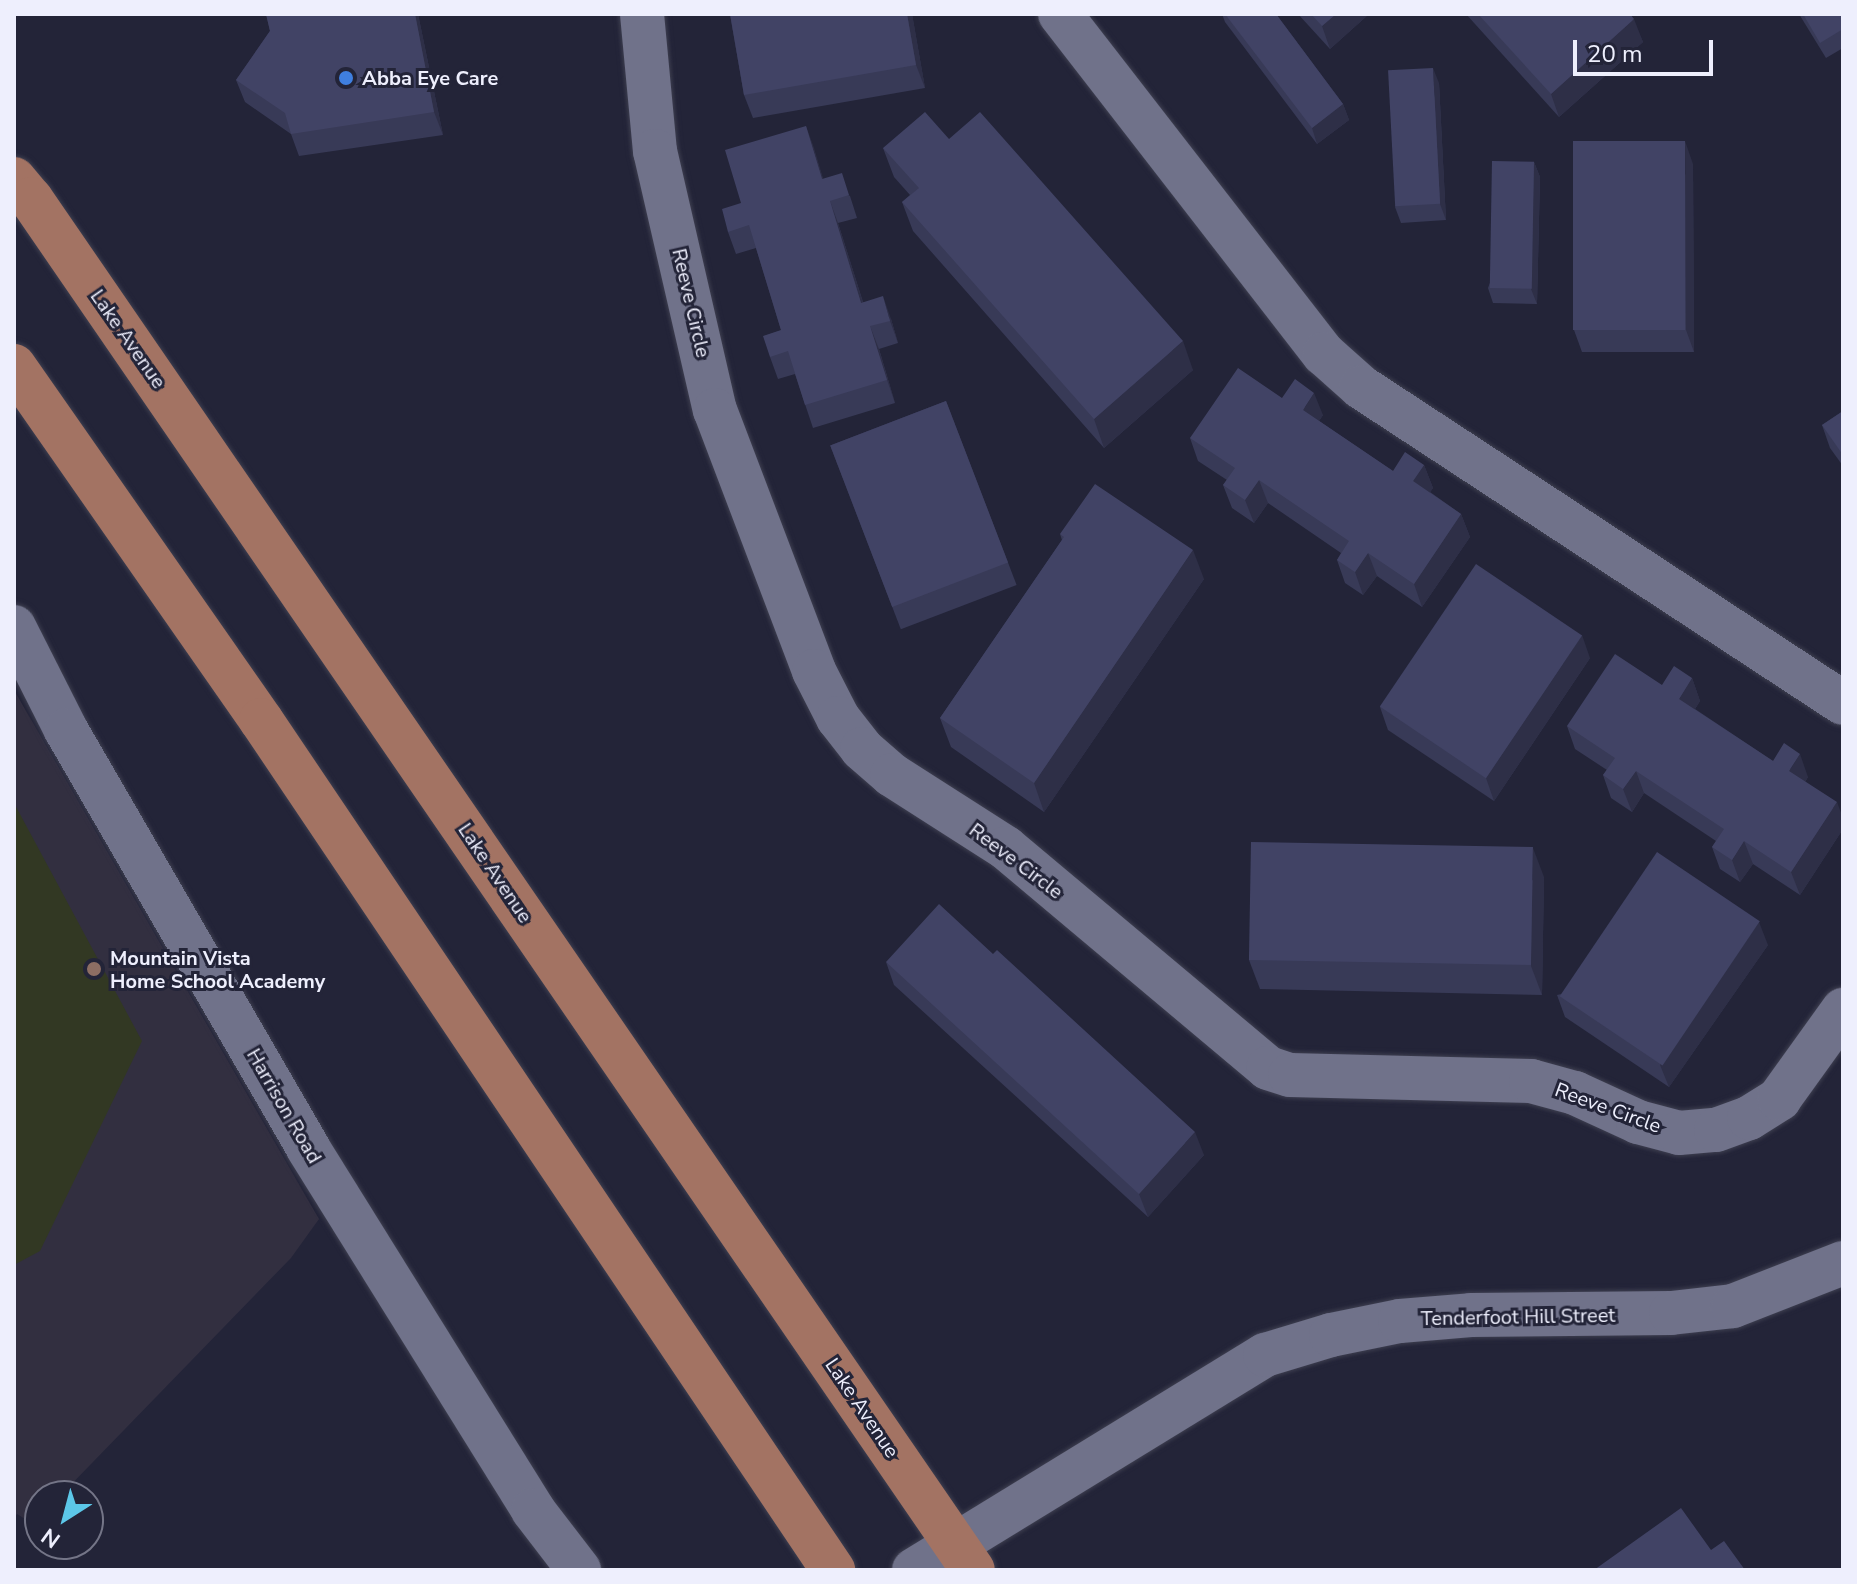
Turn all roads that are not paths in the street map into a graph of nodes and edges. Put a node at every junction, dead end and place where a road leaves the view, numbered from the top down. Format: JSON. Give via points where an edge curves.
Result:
{"nodes":[{"id":1,"x":642,"y":14,"type":"edge"},
{"id":2,"x":1060,"y":14,"type":"edge"},
{"id":3,"x":14,"y":179,"type":"edge"},
{"id":4,"x":14,"y":366,"type":"edge"},
{"id":5,"x":14,"y":627,"type":"edge"},
{"id":6,"x":1843,"y":703,"type":"edge"},
{"id":7,"x":1843,"y":1010,"type":"edge"},
{"id":8,"x":1843,"y":1263,"type":"edge"},
{"id":9,"x":964,"y":1556,"type":"edge"},
{"id":10,"x":579,"y":1570,"type":"edge"},
{"id":11,"x":833,"y":1570,"type":"edge"},
{"id":12,"x":914,"y":1570,"type":"edge"}],
"edges":[{"from":1,"to":7,"type":"street","name":"Reeve Circle","via":[[655,151],[715,410],[814,671],[838,718],[892,775],[1006,848],[1268,1068],[1290,1075],[1531,1081],[1679,1133],[1716,1130],[1779,1099]]},
{"from":2,"to":6,"type":"street","via":[[1333,363],[1361,387]]},
{"from":3,"to":9,"type":"main road","name":"Lake Avenue"},
{"from":4,"to":11,"type":"main road","via":[[261,720]]},
{"from":5,"to":10,"type":"street","name":"Harrison Road","via":[[66,730],[308,1148],[533,1510]]},
{"from":8,"to":9,"type":"street","name":"Tenderfoot Hill Street","via":[[1733,1306],[1671,1313],[1400,1321],[1265,1355]]},
{"from":9,"to":12,"type":"street","name":"Tenderfoot Hill Street"}]}
